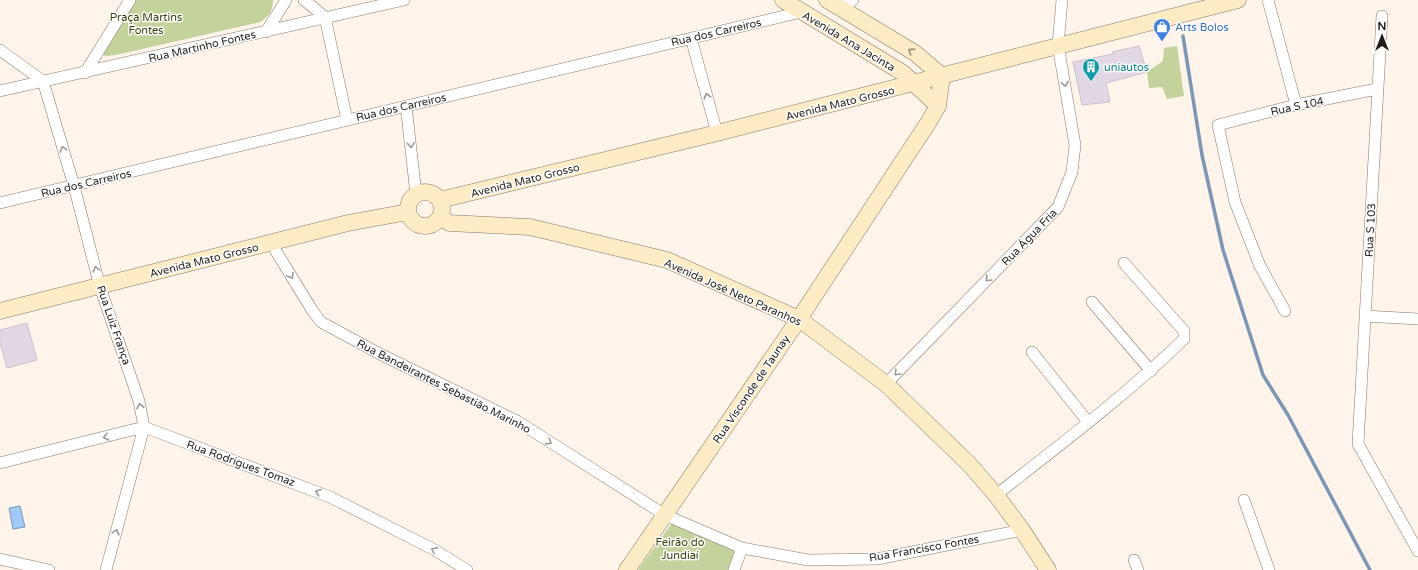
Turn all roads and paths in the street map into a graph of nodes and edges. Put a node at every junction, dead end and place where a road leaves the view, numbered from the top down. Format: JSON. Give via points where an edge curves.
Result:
{"nodes":[{"id":1,"x":130,"y":0,"type":"edge"},
{"id":2,"x":286,"y":0,"type":"edge"},
{"id":3,"x":304,"y":0,"type":"edge"},
{"id":4,"x":404,"y":0,"type":"edge"},
{"id":5,"x":783,"y":0,"type":"edge"},
{"id":6,"x":827,"y":0,"type":"edge"},
{"id":7,"x":1062,"y":0,"type":"edge"},
{"id":8,"x":1238,"y":0,"type":"edge"},
{"id":9,"x":1268,"y":0,"type":"edge"},
{"id":10,"x":847,"y":4,"type":"edge"},
{"id":11,"x":801,"y":12,"type":"junction"},
{"id":12,"x":1382,"y":16,"type":"dead end"},
{"id":13,"x":325,"y":17,"type":"junction"},
{"id":14,"x":865,"y":23,"type":"junction"},
{"id":15,"x":266,"y":32,"type":"junction"},
{"id":16,"x":691,"y":38,"type":"junction"},
{"id":17,"x":851,"y":43,"type":"junction"},
{"id":18,"x":1058,"y":46,"type":"junction"},
{"id":19,"x":0,"y":50,"type":"edge"},
{"id":20,"x":84,"y":73,"type":"junction"},
{"id":21,"x":942,"y":76,"type":"junction"},
{"id":22,"x":43,"y":81,"type":"junction"},
{"id":23,"x":913,"y":84,"type":"junction"},
{"id":24,"x":1378,"y":89,"type":"junction"},
{"id":25,"x":0,"y":91,"type":"edge"},
{"id":26,"x":1296,"y":105,"type":"junction"},
{"id":27,"x":406,"y":106,"type":"junction"},
{"id":28,"x":938,"y":106,"type":"junction"},
{"id":29,"x":347,"y":120,"type":"junction"},
{"id":30,"x":717,"y":134,"type":"junction"},
{"id":31,"x":74,"y":186,"type":"junction"},
{"id":32,"x":416,"y":194,"type":"junction"},
{"id":33,"x":0,"y":203,"type":"edge"},
{"id":34,"x":440,"y":208,"type":"junction"},
{"id":35,"x":408,"y":212,"type":"junction"},
{"id":36,"x":271,"y":243,"type":"junction"},
{"id":37,"x":1124,"y":263,"type":"dead end"},
{"id":38,"x":100,"y":286,"type":"junction"},
{"id":39,"x":1092,"y":302,"type":"dead end"},
{"id":40,"x":0,"y":311,"type":"edge"},
{"id":41,"x":1285,"y":311,"type":"dead end"},
{"id":42,"x":1365,"y":316,"type":"junction"},
{"id":43,"x":799,"y":319,"type":"junction"},
{"id":44,"x":1418,"y":319,"type":"edge"},
{"id":45,"x":1032,"y":352,"type":"dead end"},
{"id":46,"x":1151,"y":371,"type":"junction"},
{"id":47,"x":886,"y":384,"type":"junction"},
{"id":48,"x":1088,"y":422,"type":"junction"},
{"id":49,"x":144,"y":428,"type":"junction"},
{"id":50,"x":0,"y":463,"type":"edge"},
{"id":51,"x":996,"y":495,"type":"junction"},
{"id":52,"x":1244,"y":500,"type":"dead end"},
{"id":53,"x":665,"y":515,"type":"junction"},
{"id":54,"x":1022,"y":530,"type":"junction"},
{"id":55,"x":742,"y":548,"type":"junction"},
{"id":56,"x":1418,"y":551,"type":"edge"},
{"id":57,"x":0,"y":559,"type":"edge"},
{"id":58,"x":49,"y":570,"type":"edge"},
{"id":59,"x":106,"y":570,"type":"edge"},
{"id":60,"x":467,"y":570,"type":"edge"},
{"id":61,"x":627,"y":570,"type":"edge"},
{"id":62,"x":734,"y":570,"type":"edge"},
{"id":63,"x":1048,"y":570,"type":"edge"},
{"id":64,"x":1269,"y":570,"type":"edge"}],
"edges":[{"from":1,"to":20,"type":"street"},
{"from":2,"to":15,"type":"street"},
{"from":3,"to":13,"type":"street"},
{"from":4,"to":13,"type":"street","name":"Rua Martinho Fontes"},
{"from":5,"to":11,"type":"main road","name":"Avenida Ana Jacinta"},
{"from":6,"to":10,"type":"main road"},
{"from":7,"to":18,"type":"street","name":"Rua Água Fria"},
{"from":8,"to":18,"type":"main road","name":"Avenida Mato Grosso"},
{"from":9,"to":26,"type":"street"},
{"from":10,"to":14,"type":"main road"},
{"from":11,"to":16,"type":"street","name":"Rua dos Carreiros"},
{"from":11,"to":17,"type":"main road","name":"Avenida Ana Jacinta"},
{"from":12,"to":24,"type":"street","name":"Rua S 103"},
{"from":13,"to":15,"type":"street","name":"Rua Martinho Fontes"},
{"from":13,"to":29,"type":"street"},
{"from":14,"to":17,"type":"main road"},
{"from":21,"to":14,"type":"main road","one_way":true,"via":[[915,53]]},
{"from":15,"to":20,"type":"street","name":"Rua Martinho Fontes"},
{"from":16,"to":27,"type":"street","name":"Rua dos Carreiros"},
{"from":30,"to":16,"type":"street","one_way":true},
{"from":17,"to":23,"type":"main road","name":"Avenida Ana Jacinta","via":[[903,73]]},
{"from":18,"to":21,"type":"main road","name":"Avenida Mato Grosso"},
{"from":18,"to":47,"type":"street","name":"Rua Água Fria","one_way":true,"via":[[1075,145],[1072,172],[1058,207]]},
{"from":19,"to":22,"type":"street"},
{"from":20,"to":22,"type":"street","name":"Rua Martinho Fontes"},
{"from":21,"to":23,"type":"main road","name":"Avenida Mato Grosso"},
{"from":21,"to":28,"type":"main road","name":"Rua Visconde de Taunay"},
{"from":22,"to":25,"type":"street","name":"Rua Martinho Fontes"},
{"from":31,"to":22,"type":"street","name":"Rua Luiz França","one_way":true},
{"from":23,"to":28,"type":"main road"},
{"from":23,"to":30,"type":"main road","name":"Avenida Mato Grosso"},
{"from":24,"to":26,"type":"street","name":"Rua S 104"},
{"from":24,"to":42,"type":"street","name":"Rua S 103"},
{"from":26,"to":41,"type":"street","name":"Rua S 104","via":[[1218,125],[1236,202],[1260,266]]},
{"from":27,"to":29,"type":"street","name":"Rua dos Carreiros"},
{"from":27,"to":32,"type":"street","one_way":true},
{"from":28,"to":43,"type":"main road","name":"Rua Visconde de Taunay"},
{"from":29,"to":31,"type":"street","name":"Rua dos Carreiros"},
{"from":30,"to":34,"type":"main road","name":"Avenida Mato Grosso"},
{"from":31,"to":33,"type":"street","name":"Rua dos Carreiros"},
{"from":38,"to":31,"type":"street","name":"Rua Luiz França","one_way":true},
{"from":32,"to":34,"type":"main road","via":[[426,192],[436,196]]},
{"from":32,"to":35,"type":"main road","via":[[409,201]]},
{"from":34,"to":35,"type":"main road","via":[[433,223],[423,226],[413,221]]},
{"from":34,"to":43,"type":"main road","name":"Avenida José Neto Paranhos","via":[[448,223],[530,227],[667,260]]},
{"from":35,"to":36,"type":"main road","name":"Avenida Mato Grosso","via":[[348,223]]},
{"from":36,"to":38,"type":"main road","name":"Avenida Mato Grosso"},
{"from":36,"to":53,"type":"street","name":"Rua Bandeirantes Sebastião Marinho","one_way":true,"via":[[321,322],[517,421]]},
{"from":37,"to":46,"type":"street","via":[[1184,331],[1184,339]]},
{"from":38,"to":40,"type":"main road","name":"Avenida Mato Grosso"},
{"from":49,"to":38,"type":"street","name":"Rua Luiz França","one_way":true,"via":[[139,401]]},
{"from":39,"to":46,"type":"street"},
{"from":42,"to":44,"type":"street"},
{"from":42,"to":56,"type":"street","name":"Rua S 103","via":[[1358,444]]},
{"from":43,"to":47,"type":"main road","name":"Avenida José Neto Paranhos"},
{"from":43,"to":53,"type":"main road","name":"Rua Visconde de Taunay"},
{"from":45,"to":48,"type":"street"},
{"from":46,"to":48,"type":"street"},
{"from":47,"to":51,"type":"main road","name":"Avenida José Neto Paranhos","via":[[969,464]]},
{"from":48,"to":51,"type":"street"},
{"from":49,"to":50,"type":"street","one_way":true},
{"from":59,"to":49,"type":"street","name":"Rua Luiz França","one_way":true},
{"from":60,"to":49,"type":"street","name":"Rua Rodrigues Tomaz","one_way":true,"via":[[434,549],[330,497]]},
{"from":51,"to":54,"type":"main road","name":"Avenida José Neto Paranhos"},
{"from":52,"to":64,"type":"street"},
{"from":53,"to":55,"type":"street","name":"Rua Francisco Fontes"},
{"from":53,"to":61,"type":"main road","name":"Rua Visconde de Taunay"},
{"from":54,"to":55,"type":"street","name":"Rua Francisco Fontes","via":[[877,559],[808,560]]},
{"from":54,"to":63,"type":"main road","name":"Avenida José Neto Paranhos"},
{"from":55,"to":62,"type":"street"},
{"from":57,"to":58,"type":"street"}]}
